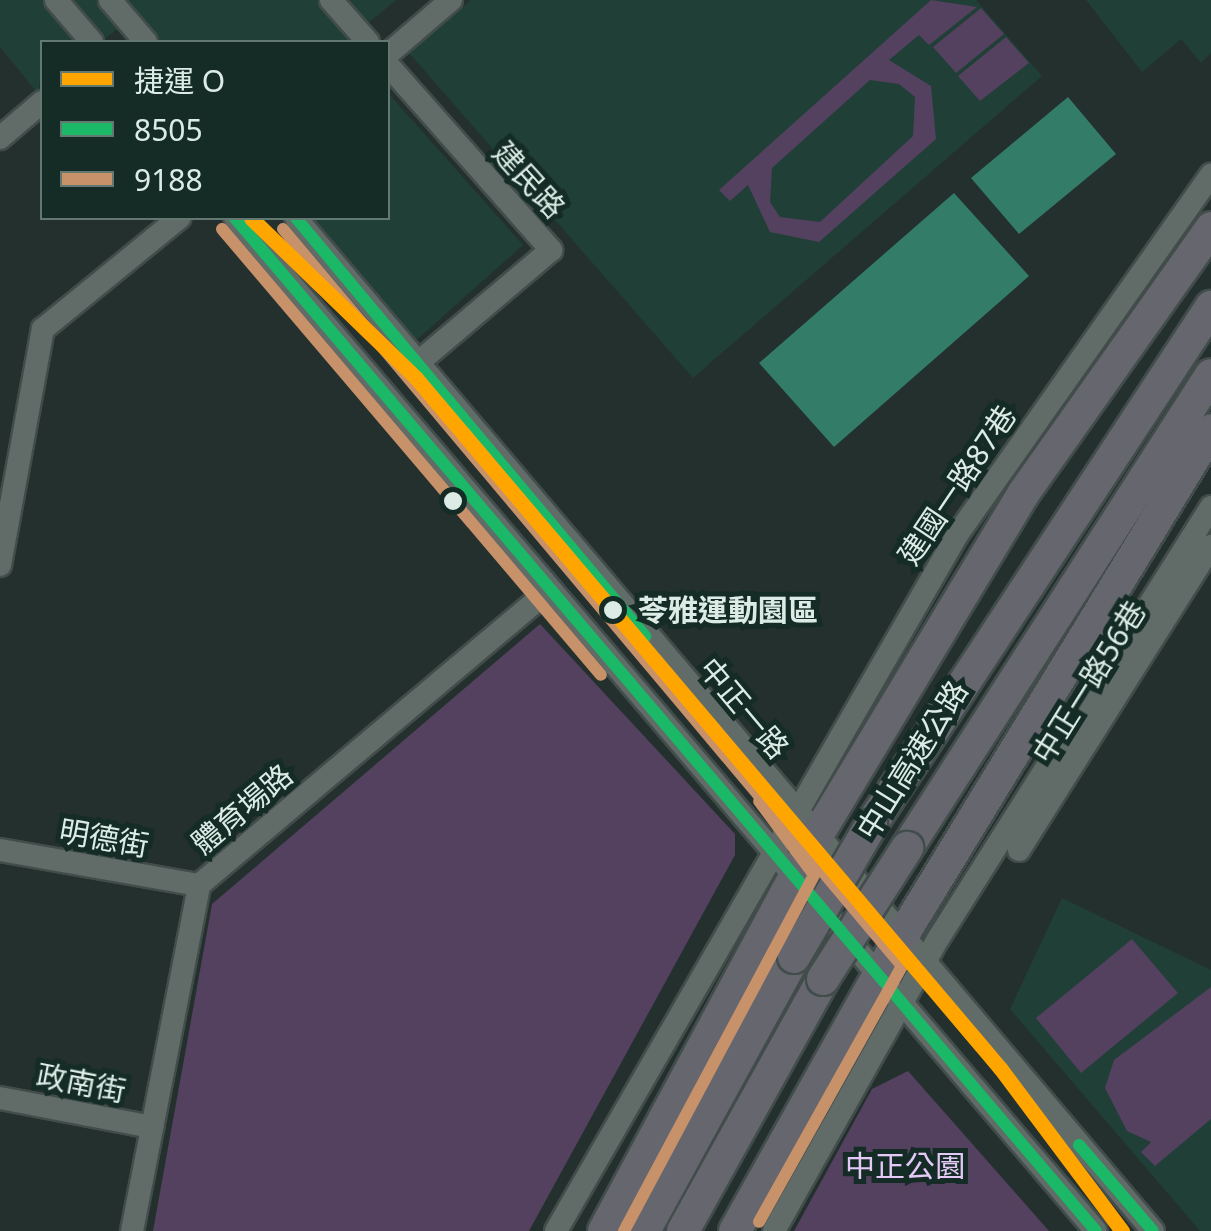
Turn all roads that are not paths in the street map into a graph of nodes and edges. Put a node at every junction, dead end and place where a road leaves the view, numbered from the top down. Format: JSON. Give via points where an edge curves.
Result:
{"nodes":[{"id":1,"x":56,"y":0,"type":"edge"},
{"id":2,"x":110,"y":0,"type":"edge"},
{"id":3,"x":331,"y":0,"type":"edge"},
{"id":4,"x":451,"y":0,"type":"edge"},
{"id":5,"x":90,"y":40,"type":"edge"},
{"id":6,"x":144,"y":40,"type":"edge"},
{"id":7,"x":366,"y":40,"type":"edge"},
{"id":8,"x":390,"y":52,"type":"edge"},
{"id":9,"x":390,"y":68,"type":"edge"},
{"id":10,"x":40,"y":103,"type":"edge"},
{"id":11,"x":2,"y":131,"type":"edge"},
{"id":12,"x":1211,"y":175,"type":"edge"},
{"id":13,"x":177,"y":220,"type":"edge"},
{"id":14,"x":237,"y":220,"type":"edge"},
{"id":15,"x":298,"y":220,"type":"edge"},
{"id":16,"x":1211,"y":228,"type":"edge"},
{"id":17,"x":1211,"y":308,"type":"edge"},
{"id":18,"x":420,"y":361,"type":"junction"},
{"id":19,"x":1211,"y":375,"type":"edge"},
{"id":20,"x":1211,"y":430,"type":"edge"},
{"id":21,"x":9,"y":454,"type":"edge"},
{"id":22,"x":1211,"y":507,"type":"edge"},
{"id":23,"x":1211,"y":546,"type":"edge"},
{"id":24,"x":0,"y":564,"type":"edge"},
{"id":25,"x":548,"y":590,"type":"junction"},
{"id":26,"x":792,"y":812,"type":"junction"},
{"id":27,"x":815,"y":839,"type":"junction"},
{"id":28,"x":773,"y":843,"type":"junction"},
{"id":29,"x":0,"y":850,"type":"edge"},
{"id":30,"x":1018,"y":850,"type":"dead end"},
{"id":31,"x":797,"y":870,"type":"junction"},
{"id":32,"x":198,"y":885,"type":"junction"},
{"id":33,"x":900,"y":939,"type":"junction"},
{"id":34,"x":923,"y":964,"type":"junction"},
{"id":35,"x":882,"y":969,"type":"junction"},
{"id":36,"x":904,"y":996,"type":"junction"},
{"id":37,"x":0,"y":1098,"type":"edge"},
{"id":38,"x":152,"y":1126,"type":"junction"},
{"id":39,"x":132,"y":1231,"type":"edge"},
{"id":40,"x":558,"y":1231,"type":"edge"},
{"id":41,"x":604,"y":1231,"type":"edge"},
{"id":42,"x":644,"y":1231,"type":"edge"},
{"id":43,"x":684,"y":1231,"type":"edge"},
{"id":44,"x":735,"y":1231,"type":"edge"},
{"id":45,"x":774,"y":1231,"type":"edge"},
{"id":46,"x":1096,"y":1231,"type":"edge"},
{"id":47,"x":1154,"y":1231,"type":"edge"}],
"edges":[{"from":1,"to":5,"type":"street"},
{"from":2,"to":6,"type":"street"},
{"from":3,"to":7,"type":"street"},
{"from":4,"to":8,"type":"street"},
{"from":9,"to":18,"type":"street","name":"建民路","via":[[551,250]]},
{"from":10,"to":11,"type":"street"},
{"from":12,"to":26,"type":"street","name":"建國一路87巷","via":[[957,535]]},
{"from":13,"to":21,"type":"street","via":[[43,329]]},
{"from":14,"to":25,"type":"street"},
{"from":15,"to":18,"type":"street","name":"中正一路"},
{"from":16,"to":27,"type":"highway","via":[[1023,494]]},
{"from":17,"to":42,"type":"highway","name":"中山高速公路","bridge":true,"via":[[871,825]]},
{"from":18,"to":26,"type":"street","name":"中正一路"},
{"from":19,"to":43,"type":"highway","name":"中山高速公路","bridge":true,"via":[[823,980]]},
{"from":20,"to":33,"type":"highway"},
{"from":21,"to":24,"type":"street"},
{"from":22,"to":34,"type":"street"},
{"from":23,"to":30,"type":"street","name":"中正一路56巷"},
{"from":25,"to":28,"type":"street"},
{"from":25,"to":32,"type":"street","name":"體育場路"},
{"from":26,"to":27,"type":"street","name":"中正一路"},
{"from":26,"to":28,"type":"street","name":"建國一路87巷"},
{"from":27,"to":31,"type":"highway"},
{"from":27,"to":33,"type":"street","name":"中正一路"},
{"from":28,"to":31,"type":"street"},
{"from":28,"to":40,"type":"street","name":"建國一路87巷"},
{"from":29,"to":32,"type":"street","name":"明德街"},
{"from":31,"to":35,"type":"street"},
{"from":31,"to":41,"type":"highway"},
{"from":32,"to":38,"type":"street","name":"體育場路"},
{"from":33,"to":34,"type":"street","name":"中正一路"},
{"from":33,"to":35,"type":"highway"},
{"from":34,"to":36,"type":"street"},
{"from":34,"to":47,"type":"street","name":"中正一路"},
{"from":35,"to":36,"type":"street"},
{"from":35,"to":44,"type":"highway"},
{"from":36,"to":45,"type":"street"},
{"from":36,"to":46,"type":"street"},
{"from":37,"to":38,"type":"street","name":"政南街"},
{"from":38,"to":39,"type":"street","name":"體育場路"}]}
